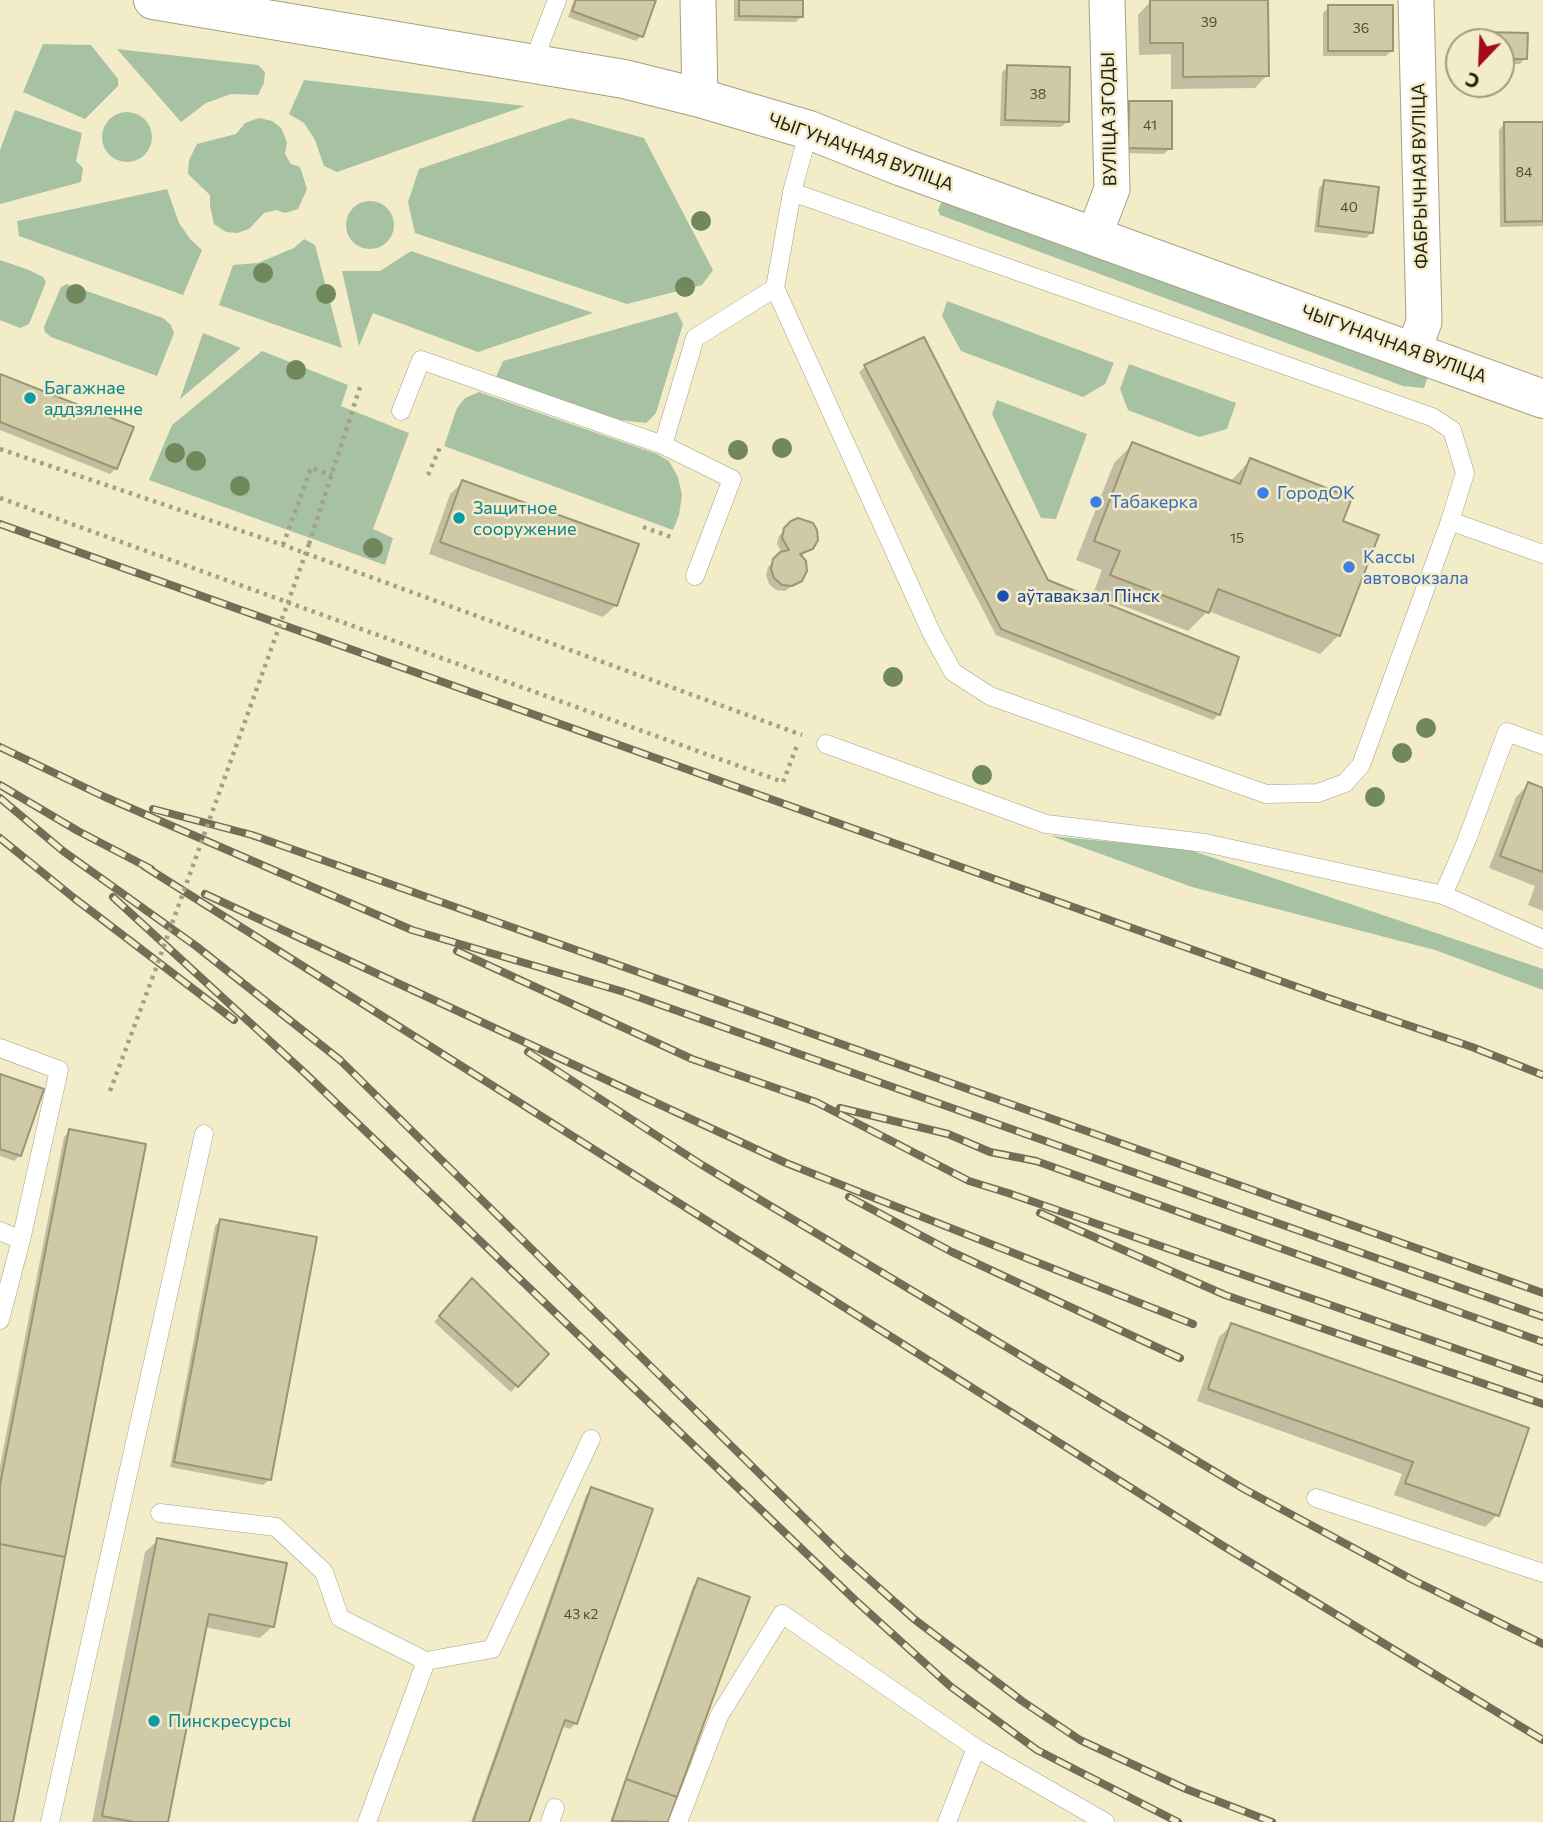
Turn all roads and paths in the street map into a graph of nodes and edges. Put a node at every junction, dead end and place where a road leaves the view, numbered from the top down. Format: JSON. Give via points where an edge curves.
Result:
{"nodes":[{"id":1,"x":153,"y":0,"type":"edge"},
{"id":2,"x":556,"y":0,"type":"edge"},
{"id":3,"x":698,"y":0,"type":"edge"},
{"id":4,"x":1107,"y":0,"type":"edge"},
{"id":5,"x":1416,"y":0,"type":"edge"},
{"id":6,"x":542,"y":65,"type":"junction"},
{"id":7,"x":700,"y":98,"type":"junction"},
{"id":8,"x":810,"y":130,"type":"junction"},
{"id":9,"x":792,"y":192,"type":"junction"},
{"id":10,"x":1094,"y":236,"type":"junction"},
{"id":11,"x":775,"y":288,"type":"junction"},
{"id":12,"x":1413,"y":351,"type":"junction"},
{"id":13,"x":362,"y":384,"type":"dead end"},
{"id":14,"x":1543,"y":399,"type":"edge"},
{"id":15,"x":401,"y":411,"type":"dead end"},
{"id":16,"x":441,"y":445,"type":"dead end"},
{"id":17,"x":663,"y":445,"type":"junction"},
{"id":18,"x":0,"y":449,"type":"edge"},
{"id":19,"x":331,"y":475,"type":"junction"},
{"id":20,"x":428,"y":475,"type":"dead end"},
{"id":21,"x":0,"y":498,"type":"edge"},
{"id":22,"x":1450,"y":521,"type":"junction"},
{"id":23,"x":643,"y":527,"type":"dead end"},
{"id":24,"x":671,"y":537,"type":"dead end"},
{"id":25,"x":283,"y":545,"type":"junction"},
{"id":26,"x":1543,"y":554,"type":"edge"},
{"id":27,"x":695,"y":576,"type":"dead end"},
{"id":28,"x":801,"y":735,"type":"junction"},
{"id":29,"x":826,"y":744,"type":"joint"},
{"id":30,"x":1543,"y":745,"type":"edge"},
{"id":31,"x":1443,"y":895,"type":"junction"},
{"id":32,"x":1543,"y":939,"type":"edge"},
{"id":33,"x":0,"y":1048,"type":"edge"},
{"id":34,"x":110,"y":1091,"type":"dead end"},
{"id":35,"x":204,"y":1133,"type":"dead end"},
{"id":36,"x":0,"y":1231,"type":"edge"},
{"id":37,"x":21,"y":1240,"type":"junction"},
{"id":38,"x":0,"y":1320,"type":"edge"},
{"id":39,"x":591,"y":1439,"type":"dead end"},
{"id":40,"x":1316,"y":1498,"type":"dead end"},
{"id":41,"x":160,"y":1513,"type":"dead end"},
{"id":42,"x":1543,"y":1573,"type":"edge"},
{"id":43,"x":426,"y":1661,"type":"junction"},
{"id":44,"x":976,"y":1748,"type":"junction"},
{"id":45,"x":50,"y":1822,"type":"edge"},
{"id":46,"x":367,"y":1822,"type":"edge"},
{"id":47,"x":678,"y":1822,"type":"edge"},
{"id":48,"x":947,"y":1822,"type":"edge"},
{"id":49,"x":1105,"y":1822,"type":"edge"}],
"edges":[{"from":1,"to":6,"type":"street","name":"ЧЫГУНАЧНАЯ ВУЛІЦА"},
{"from":2,"to":6,"type":"lane","via":[[540,44]]},
{"from":3,"to":7,"type":"street"},
{"from":4,"to":10,"type":"street","name":"ВУЛІЦА ЗГОДЫ","via":[[1112,189]]},
{"from":5,"to":12,"type":"street","name":"ФАБРЫЧНАЯ ВУЛІЦА","via":[[1424,322]]},
{"from":6,"to":7,"type":"street","name":"ЧЫГУНАЧНАЯ ВУЛІЦА"},
{"from":7,"to":8,"type":"street","name":"ЧЫГУНАЧНАЯ ВУЛІЦА"},
{"from":8,"to":9,"type":"lane"},
{"from":8,"to":10,"type":"street","name":"ЧЫГУНАЧНАЯ ВУЛІЦА"},
{"from":9,"to":11,"type":"lane"},
{"from":9,"to":22,"type":"lane","via":[[1432,417],[1452,430],[1465,473]]},
{"from":10,"to":12,"type":"street","name":"ЧЫГУНАЧНАЯ ВУЛІЦА"},
{"from":11,"to":17,"type":"lane","via":[[695,338]]},
{"from":11,"to":22,"type":"lane","via":[[953,672],[990,696],[1266,794],[1318,793],[1345,783],[1361,765]]},
{"from":12,"to":14,"type":"street","name":"ЧЫГУНАЧНАЯ ВУЛІЦА"},
{"from":13,"to":19,"type":"path"},
{"from":15,"to":17,"type":"lane","via":[[421,360]]},
{"from":16,"to":20,"type":"path"},
{"from":17,"to":27,"type":"lane","via":[[732,479]]},
{"from":18,"to":25,"type":"path"},
{"from":19,"to":25,"type":"path","via":[[312,468]]},
{"from":19,"to":34,"type":"path","bridge":true},
{"from":21,"to":28,"type":"path","via":[[783,782]]},
{"from":22,"to":26,"type":"lane"},
{"from":23,"to":24,"type":"path"},
{"from":25,"to":28,"type":"path"},
{"from":28,"to":29,"type":"path"},
{"from":29,"to":31,"type":"lane","via":[[1046,824],[1205,843]]},
{"from":30,"to":31,"type":"lane","via":[[1507,732]]},
{"from":31,"to":32,"type":"lane"},
{"from":33,"to":37,"type":"lane","via":[[59,1070]]},
{"from":35,"to":45,"type":"lane"},
{"from":36,"to":37,"type":"lane"},
{"from":37,"to":38,"type":"lane"},
{"from":39,"to":43,"type":"lane","via":[[492,1648]]},
{"from":40,"to":42,"type":"lane"},
{"from":41,"to":43,"type":"lane","via":[[276,1527],[324,1572],[340,1618]]},
{"from":43,"to":46,"type":"lane"},
{"from":44,"to":47,"type":"lane","via":[[782,1614],[719,1716]]},
{"from":44,"to":48,"type":"lane"},
{"from":44,"to":49,"type":"lane"}]}
